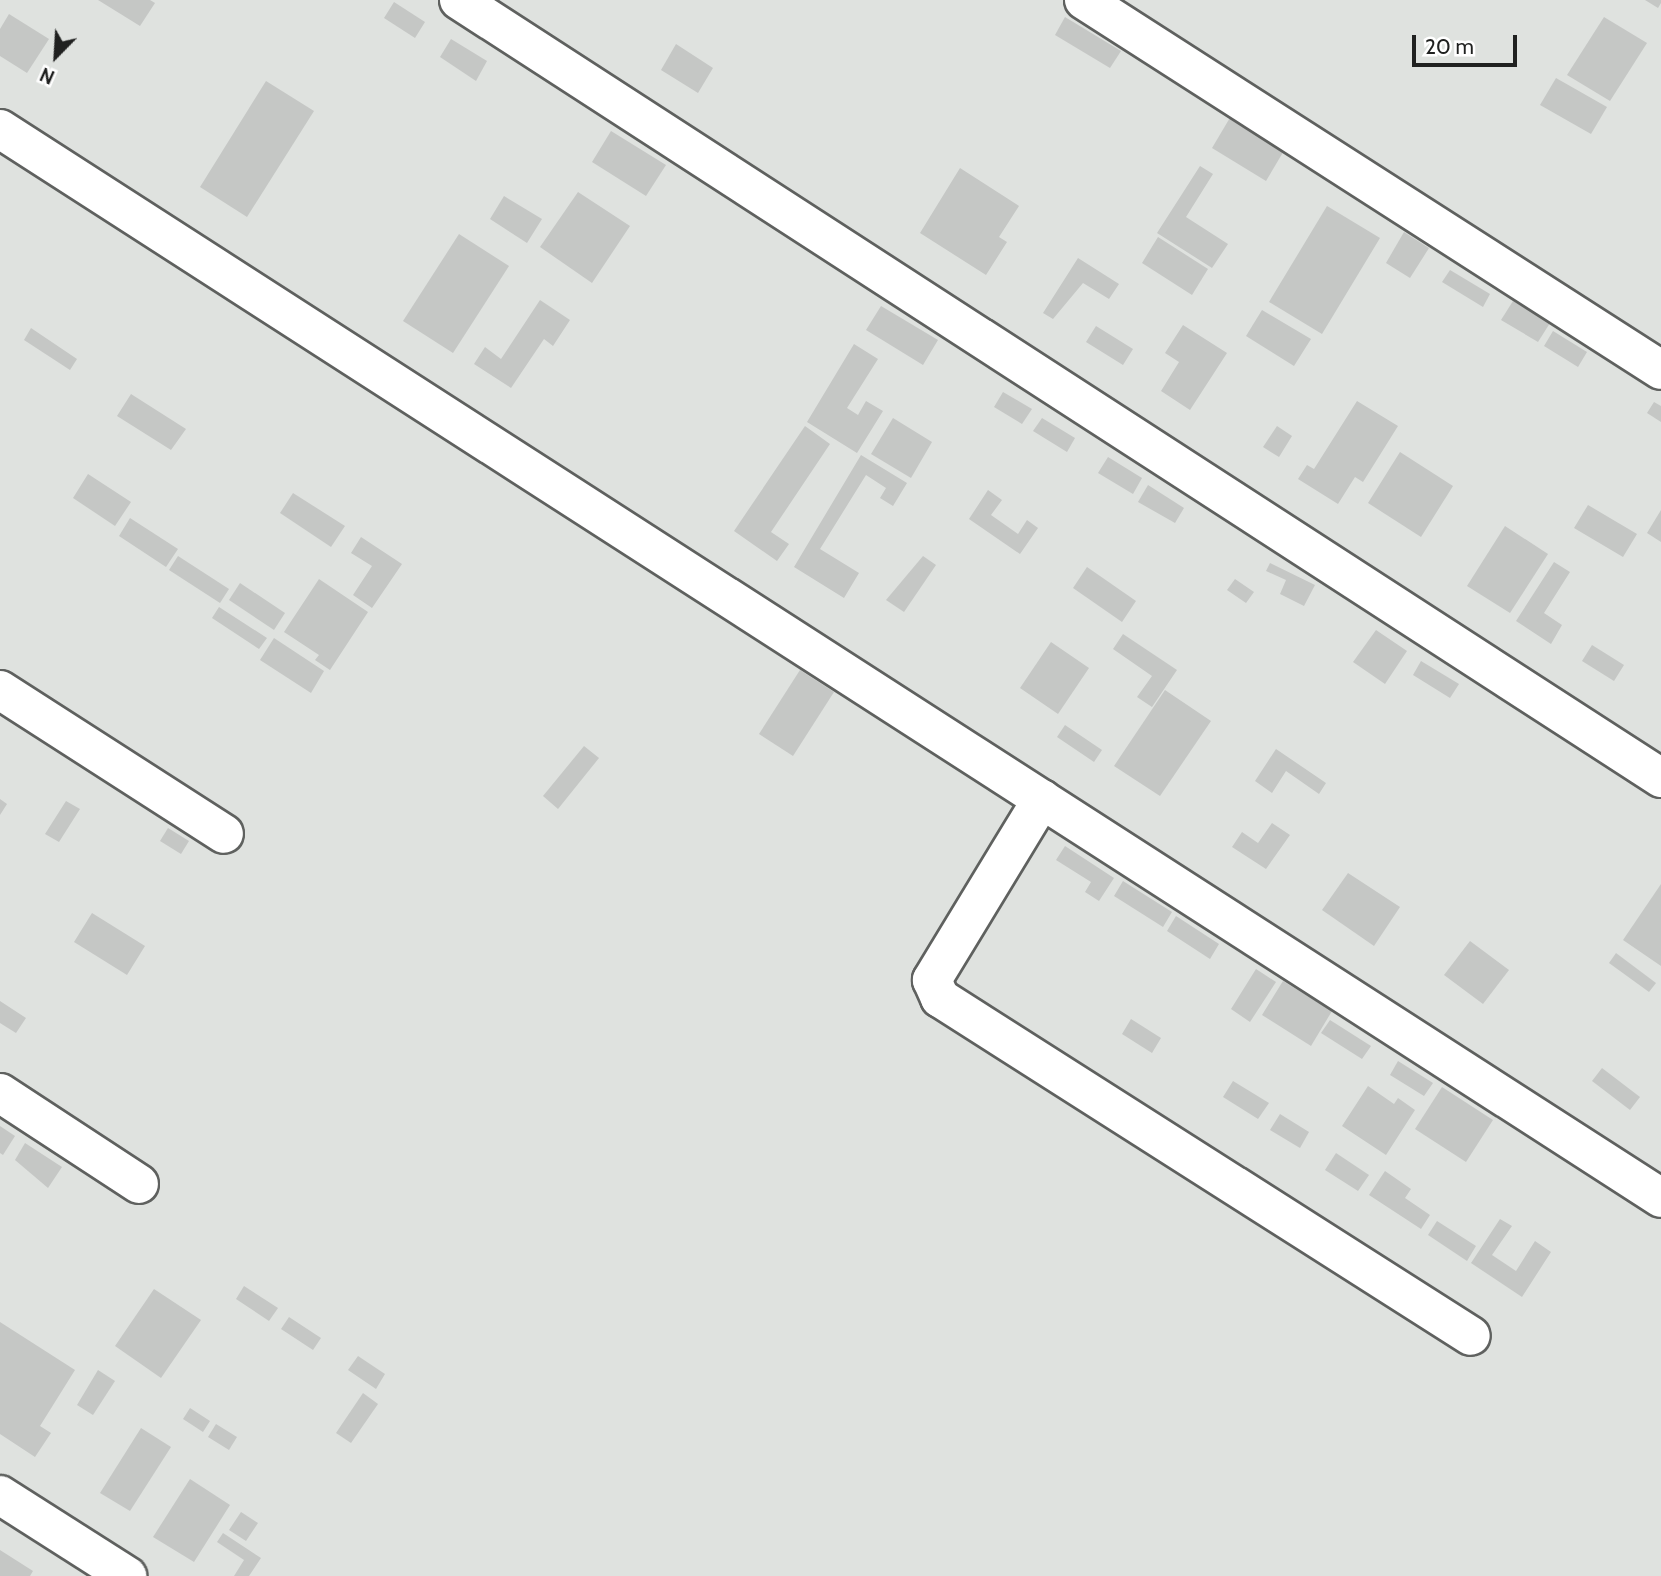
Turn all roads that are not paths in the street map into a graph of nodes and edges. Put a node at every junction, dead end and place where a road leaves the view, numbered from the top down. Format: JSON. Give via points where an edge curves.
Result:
{"nodes":[{"id":1,"x":459,"y":0,"type":"edge"},
{"id":2,"x":1084,"y":0,"type":"edge"},
{"id":3,"x":0,"y":129,"type":"edge"},
{"id":4,"x":1661,"y":370,"type":"edge"},
{"id":5,"x":0,"y":690,"type":"edge"},
{"id":6,"x":1661,"y":778,"type":"edge"},
{"id":7,"x":1042,"y":799,"type":"junction"},
{"id":8,"x":224,"y":834,"type":"dead end"},
{"id":9,"x":0,"y":1093,"type":"edge"},
{"id":10,"x":138,"y":1184,"type":"dead end"},
{"id":11,"x":1661,"y":1198,"type":"edge"},
{"id":12,"x":1471,"y":1336,"type":"dead end"},
{"id":13,"x":0,"y":1495,"type":"edge"},
{"id":14,"x":127,"y":1576,"type":"edge"}],
"edges":[{"from":1,"to":6,"type":"street"},
{"from":2,"to":4,"type":"street"},
{"from":3,"to":7,"type":"street"},
{"from":5,"to":8,"type":"street"},
{"from":7,"to":11,"type":"street"},
{"from":7,"to":12,"type":"street","via":[[932,980],[940,998]]},
{"from":9,"to":10,"type":"street"},
{"from":13,"to":14,"type":"street"}]}
